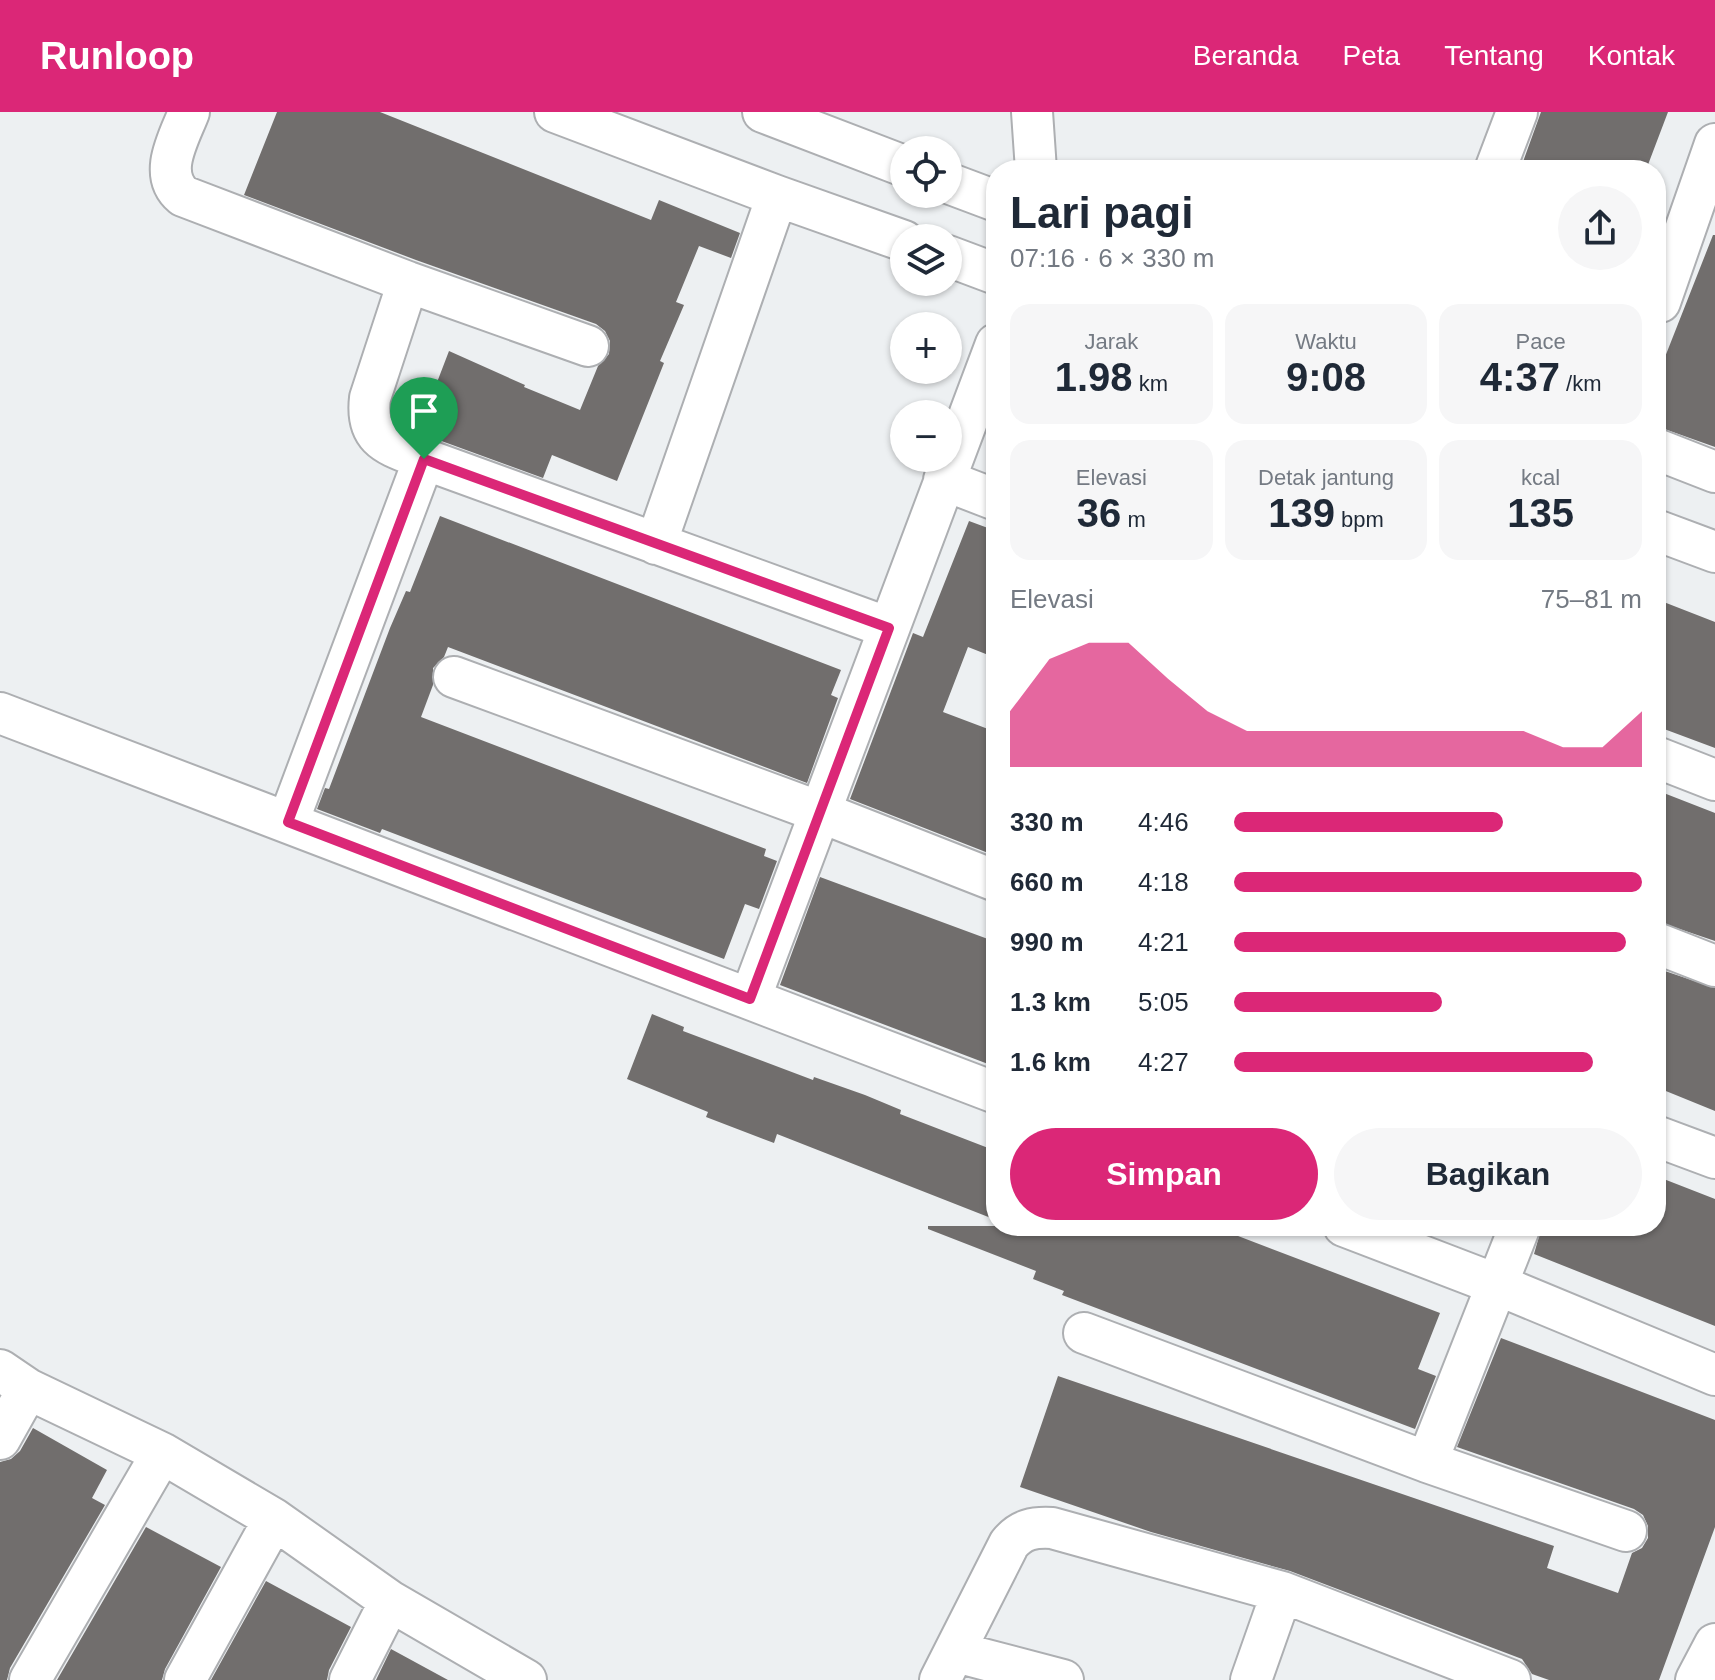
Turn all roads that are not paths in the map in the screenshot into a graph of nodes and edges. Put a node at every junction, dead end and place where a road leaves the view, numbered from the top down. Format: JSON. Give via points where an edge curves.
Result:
{"nodes":[{"id":1,"x":189,"y":112,"type":"edge"},
{"id":2,"x":555,"y":112,"type":"edge"},
{"id":3,"x":763,"y":112,"type":"edge"},
{"id":4,"x":1032,"y":112,"type":"edge"},
{"id":5,"x":1517,"y":112,"type":"edge"},
{"id":6,"x":810,"y":121,"type":"edge"},
{"id":7,"x":1715,"y":144,"type":"edge"},
{"id":8,"x":890,"y":159,"type":"edge"},
{"id":9,"x":1035,"y":160,"type":"edge"},
{"id":10,"x":1499,"y":160,"type":"edge"},
{"id":11,"x":962,"y":188,"type":"edge"},
{"id":12,"x":777,"y":196,"type":"junction"},
{"id":13,"x":986,"y":197,"type":"edge"},
{"id":14,"x":890,"y":236,"type":"edge"},
{"id":15,"x":962,"y":261,"type":"edge"},
{"id":16,"x":986,"y":270,"type":"edge"},
{"id":17,"x":408,"y":282,"type":"junction"},
{"id":18,"x":1666,"y":285,"type":"edge"},
{"id":19,"x":588,"y":346,"type":"dead end"},
{"id":20,"x":986,"y":370,"type":"edge"},
{"id":21,"x":1666,"y":453,"type":"edge"},
{"id":22,"x":424,"y":459,"type":"junction"},
{"id":23,"x":1715,"y":472,"type":"edge"},
{"id":24,"x":944,"y":480,"type":"junction"},
{"id":25,"x":986,"y":496,"type":"edge"},
{"id":26,"x":1666,"y":534,"type":"edge"},
{"id":27,"x":656,"y":544,"type":"junction"},
{"id":28,"x":1715,"y":552,"type":"edge"},
{"id":29,"x":889,"y":628,"type":"junction"},
{"id":30,"x":454,"y":677,"type":"dead end"},
{"id":31,"x":0,"y":713,"type":"edge"},
{"id":32,"x":1666,"y":761,"type":"edge"},
{"id":33,"x":1715,"y":780,"type":"edge"},
{"id":34,"x":820,"y":812,"type":"junction"},
{"id":35,"x":288,"y":822,"type":"junction"},
{"id":36,"x":986,"y":877,"type":"edge"},
{"id":37,"x":1666,"y":947,"type":"edge"},
{"id":38,"x":1715,"y":966,"type":"edge"},
{"id":39,"x":750,"y":999,"type":"junction"},
{"id":40,"x":986,"y":1089,"type":"edge"},
{"id":41,"x":1666,"y":1140,"type":"edge"},
{"id":42,"x":1715,"y":1158,"type":"edge"},
{"id":43,"x":1370,"y":1236,"type":"edge"},
{"id":44,"x":1516,"y":1236,"type":"edge"},
{"id":45,"x":1498,"y":1285,"type":"junction"},
{"id":46,"x":1084,"y":1333,"type":"dead end"},
{"id":47,"x":1715,"y":1375,"type":"edge"},
{"id":48,"x":14,"y":1380,"type":"edge"},
{"id":49,"x":0,"y":1439,"type":"edge"},
{"id":50,"x":162,"y":1453,"type":"junction"},
{"id":51,"x":1427,"y":1462,"type":"junction"},
{"id":52,"x":274,"y":1519,"type":"junction"},
{"id":53,"x":1626,"y":1531,"type":"dead end"},
{"id":54,"x":1282,"y":1592,"type":"junction"},
{"id":55,"x":390,"y":1601,"type":"junction"},
{"id":56,"x":1715,"y":1644,"type":"edge"},
{"id":57,"x":948,"y":1666,"type":"edge"},
{"id":58,"x":30,"y":1680,"type":"edge"},
{"id":59,"x":185,"y":1680,"type":"edge"},
{"id":60,"x":350,"y":1680,"type":"edge"},
{"id":61,"x":526,"y":1680,"type":"edge"},
{"id":62,"x":1063,"y":1680,"type":"edge"},
{"id":63,"x":1251,"y":1680,"type":"edge"},
{"id":64,"x":1510,"y":1680,"type":"edge"},
{"id":65,"x":1696,"y":1680,"type":"edge"}],
"edges":[{"from":1,"to":17,"type":"street","via":[[169,171],[183,196]]},
{"from":2,"to":12,"type":"street"},
{"from":3,"to":6,"type":"street"},
{"from":4,"to":9,"type":"street"},
{"from":5,"to":10,"type":"street"},
{"from":6,"to":8,"type":"street"},
{"from":7,"to":18,"type":"street"},
{"from":11,"to":13,"type":"street"},
{"from":12,"to":14,"type":"street"},
{"from":12,"to":27,"type":"street"},
{"from":15,"to":16,"type":"street"},
{"from":17,"to":19,"type":"street"},
{"from":17,"to":22,"type":"street","via":[[368,416],[380,439]]},
{"from":20,"to":24,"type":"street"},
{"from":21,"to":23,"type":"street"},
{"from":22,"to":27,"type":"street"},
{"from":22,"to":35,"type":"street"},
{"from":24,"to":25,"type":"street"},
{"from":24,"to":29,"type":"street"},
{"from":26,"to":28,"type":"street"},
{"from":27,"to":29,"type":"street"},
{"from":29,"to":34,"type":"street"},
{"from":30,"to":34,"type":"street"},
{"from":31,"to":35,"type":"street"},
{"from":32,"to":33,"type":"street"},
{"from":34,"to":36,"type":"street"},
{"from":34,"to":39,"type":"street"},
{"from":35,"to":39,"type":"street"},
{"from":37,"to":38,"type":"street"},
{"from":39,"to":40,"type":"street"},
{"from":41,"to":42,"type":"street"},
{"from":43,"to":45,"type":"street"},
{"from":44,"to":45,"type":"street"},
{"from":45,"to":47,"type":"street"},
{"from":45,"to":51,"type":"street"},
{"from":46,"to":51,"type":"street"},
{"from":48,"to":49,"type":"street"},
{"from":48,"to":50,"type":"street"},
{"from":50,"to":52,"type":"street"},
{"from":50,"to":58,"type":"street"},
{"from":51,"to":53,"type":"street"},
{"from":52,"to":55,"type":"street"},
{"from":52,"to":59,"type":"street"},
{"from":54,"to":57,"type":"street","via":[[1036,1527],[1009,1544]]},
{"from":54,"to":63,"type":"street"},
{"from":54,"to":64,"type":"street"},
{"from":55,"to":60,"type":"street"},
{"from":55,"to":61,"type":"street"},
{"from":56,"to":65,"type":"street"},
{"from":57,"to":62,"type":"street"}]}
